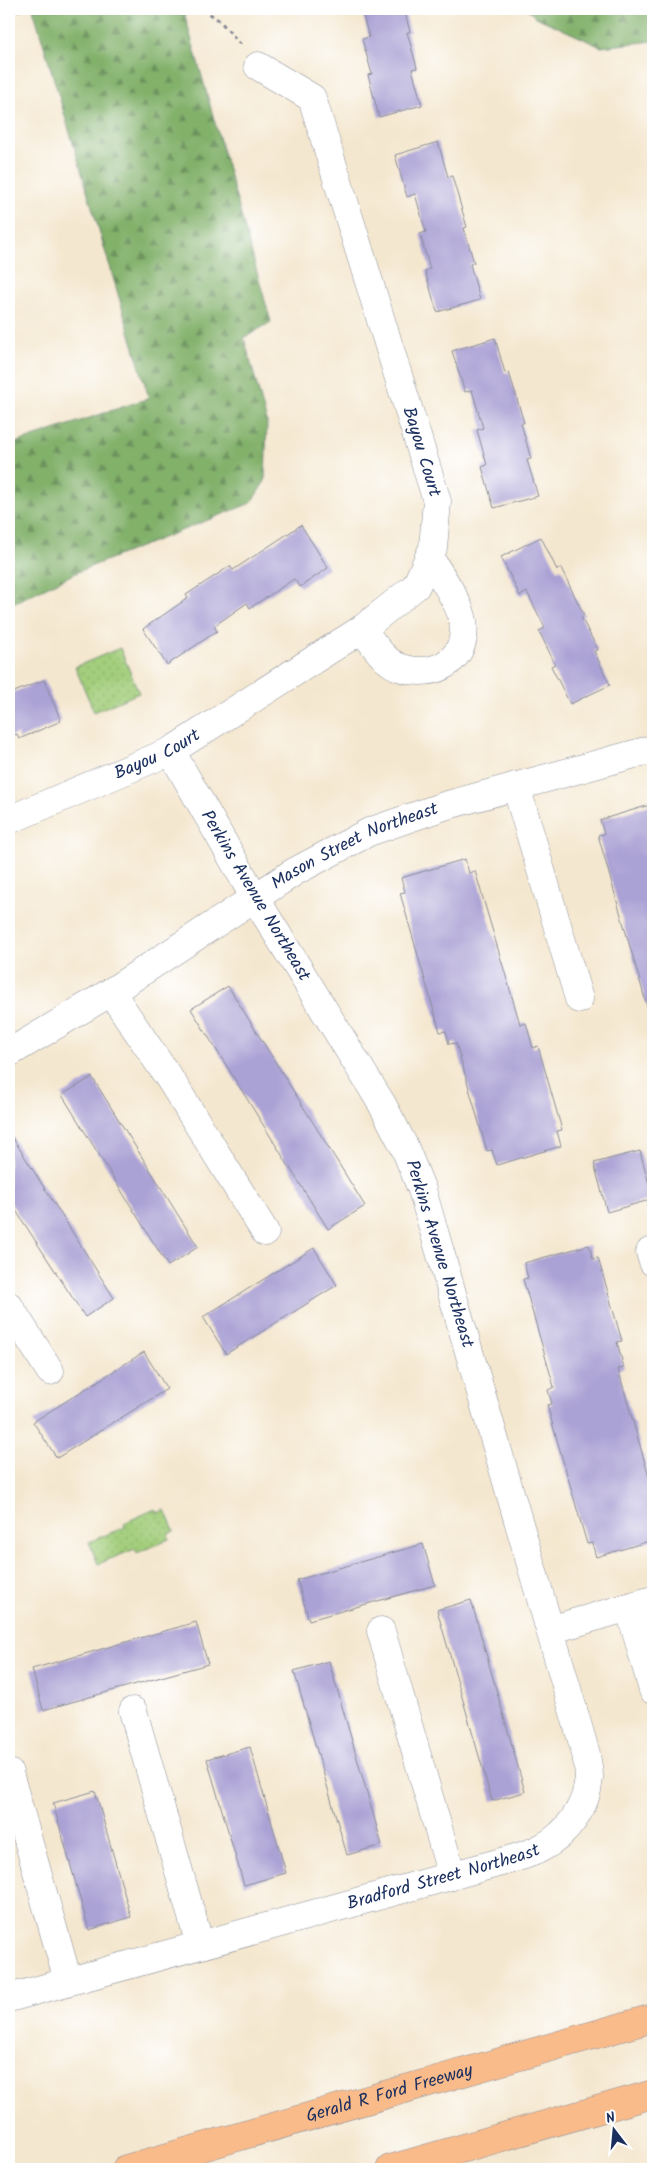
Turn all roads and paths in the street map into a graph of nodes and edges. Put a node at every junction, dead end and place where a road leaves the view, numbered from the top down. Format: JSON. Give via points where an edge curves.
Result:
{"nodes":[{"id":1,"x":32,"y":9,"type":"edge"},
{"id":2,"x":203,"y":9,"type":"edge"},
{"id":3,"x":9,"y":11,"type":"edge"},
{"id":4,"x":258,"y":66,"type":"joint"},
{"id":5,"x":429,"y":558,"type":"junction"},
{"id":6,"x":362,"y":629,"type":"junction"},
{"id":7,"x":653,"y":749,"type":"edge"},
{"id":8,"x":171,"y":751,"type":"junction"},
{"id":9,"x":516,"y":786,"type":"junction"},
{"id":10,"x":9,"y":820,"type":"edge"},
{"id":11,"x":254,"y":898,"type":"junction"},
{"id":12,"x":111,"y":992,"type":"junction"},
{"id":13,"x":579,"y":999,"type":"dead end"},
{"id":14,"x":9,"y":1053,"type":"edge"},
{"id":15,"x":265,"y":1232,"type":"dead end"},
{"id":16,"x":9,"y":1306,"type":"edge"},
{"id":17,"x":50,"y":1371,"type":"dead end"},
{"id":18,"x":641,"y":1604,"type":"edge"},
{"id":19,"x":550,"y":1630,"type":"junction"},
{"id":20,"x":381,"y":1631,"type":"dead end"},
{"id":21,"x":653,"y":1690,"type":"edge"},
{"id":22,"x":133,"y":1711,"type":"dead end"},
{"id":23,"x":9,"y":1773,"type":"edge"},
{"id":24,"x":452,"y":1876,"type":"junction"},
{"id":25,"x":200,"y":1945,"type":"junction"},
{"id":26,"x":68,"y":1981,"type":"junction"},
{"id":27,"x":9,"y":1998,"type":"edge"},
{"id":28,"x":653,"y":2018,"type":"edge"},
{"id":29,"x":653,"y":2094,"type":"edge"},
{"id":30,"x":126,"y":2169,"type":"edge"},
{"id":31,"x":390,"y":2169,"type":"edge"}],
"edges":[{"from":1,"to":3,"type":"path"},
{"from":2,"to":4,"type":"path","via":[[220,21]]},
{"from":4,"to":5,"type":"street","name":"Bayou Court","via":[[312,98],[437,501],[433,548]]},
{"from":5,"to":6,"type":"street","name":"Bayou Court","via":[[416,586]]},
{"from":5,"to":6,"type":"street","via":[[446,582],[463,620],[463,644],[451,662],[432,670],[402,668],[386,658]]},
{"from":6,"to":8,"type":"street","name":"Bayou Court"},
{"from":7,"to":9,"type":"street","name":"Mason Street Northeast"},
{"from":8,"to":10,"type":"street","name":"Bayou Court"},
{"from":8,"to":11,"type":"street","name":"Perkins Avenue Northeast"},
{"from":9,"to":11,"type":"street","name":"Mason Street Northeast","via":[[369,832],[294,872]]},
{"from":9,"to":13,"type":"street"},
{"from":11,"to":12,"type":"street","name":"Mason Street Northeast"},
{"from":11,"to":19,"type":"street","name":"Perkins Avenue Northeast","via":[[382,1104],[408,1155],[422,1190]]},
{"from":12,"to":14,"type":"street","name":"Mason Street Northeast"},
{"from":12,"to":15,"type":"street"},
{"from":16,"to":17,"type":"street"},
{"from":18,"to":19,"type":"street"},
{"from":18,"to":21,"type":"street"},
{"from":19,"to":24,"type":"street","name":"Bradford Street Northeast","via":[[586,1754],[589,1777],[585,1796],[575,1819],[542,1848]]},
{"from":20,"to":24,"type":"street"},
{"from":22,"to":25,"type":"street"},
{"from":23,"to":26,"type":"street"},
{"from":24,"to":25,"type":"street","name":"Bradford Street Northeast"},
{"from":25,"to":26,"type":"street","name":"Bradford Street Northeast"},
{"from":26,"to":27,"type":"street","name":"Bradford Street Northeast"},
{"from":28,"to":30,"type":"highway","name":"Gerald R Ford Freeway"},
{"from":29,"to":31,"type":"highway"}]}
